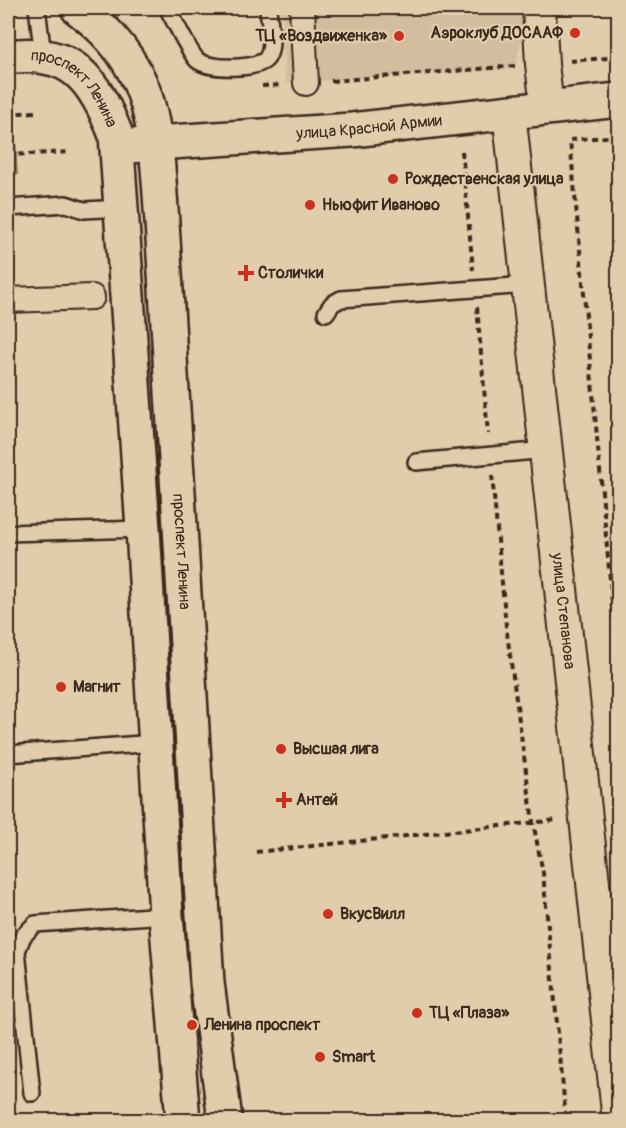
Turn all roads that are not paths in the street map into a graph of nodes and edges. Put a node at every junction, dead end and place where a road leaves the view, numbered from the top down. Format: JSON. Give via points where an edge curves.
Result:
{"nodes":[{"id":1,"x":37,"y":8,"type":"edge"},
{"id":2,"x":78,"y":8,"type":"edge"},
{"id":3,"x":167,"y":8,"type":"edge"},
{"id":4,"x":268,"y":8,"type":"edge"},
{"id":5,"x":302,"y":8,"type":"edge"},
{"id":6,"x":539,"y":8,"type":"edge"},
{"id":7,"x":43,"y":55,"type":"junction"},
{"id":8,"x":8,"y":57,"type":"edge"},
{"id":9,"x":306,"y":83,"type":"road end"},
{"id":10,"x":618,"y":100,"type":"edge"},
{"id":11,"x":547,"y":108,"type":"junction"},
{"id":12,"x":509,"y":112,"type":"junction"},
{"id":13,"x":156,"y":143,"type":"junction"},
{"id":14,"x":118,"y":148,"type":"junction"},
{"id":15,"x":8,"y":208,"type":"edge"},
{"id":16,"x":123,"y":208,"type":"junction"},
{"id":17,"x":528,"y":285,"type":"junction"},
{"id":18,"x":92,"y":297,"type":"dead end"},
{"id":19,"x":8,"y":300,"type":"edge"},
{"id":20,"x":326,"y":313,"type":"dead end"},
{"id":21,"x":546,"y":450,"type":"junction"},
{"id":22,"x":416,"y":462,"type":"dead end"},
{"id":23,"x":143,"y":529,"type":"junction"},
{"id":24,"x":8,"y":533,"type":"edge"},
{"id":25,"x":155,"y":743,"type":"junction"},
{"id":26,"x":8,"y":754,"type":"edge"},
{"id":27,"x":166,"y":915,"type":"junction"},
{"id":28,"x":32,"y":1093,"type":"dead end"},
{"id":29,"x":618,"y":1112,"type":"edge"},
{"id":30,"x":183,"y":1120,"type":"edge"},
{"id":31,"x":225,"y":1120,"type":"edge"}],
"edges":[{"from":1,"to":7,"type":"lane"},
{"from":2,"to":13,"type":"main road","name":"проспект Ленина","via":[[98,22],[141,81]]},
{"from":3,"to":4,"type":"lane","via":[[197,60],[222,67],[254,66],[266,59],[271,49]]},
{"from":5,"to":9,"type":"street"},
{"from":6,"to":11,"type":"street"},
{"from":7,"to":8,"type":"main road","name":"проспект Ленина"},
{"from":7,"to":14,"type":"main road","name":"проспект Ленина","via":[[59,59],[82,75],[110,119]]},
{"from":10,"to":11,"type":"main road","name":"улица Красной Армии"},
{"from":11,"to":12,"type":"main road","name":"улица Красной Армии"},
{"from":12,"to":13,"type":"main road","name":"улица Красной Армии","via":[[352,130]]},
{"from":12,"to":17,"type":"street","name":"улица Степанова"},
{"from":13,"to":14,"type":"main road","name":"улица Красной Армии"},
{"from":13,"to":31,"type":"main road","name":"проспект Ленина","via":[[207,983]]},
{"from":14,"to":16,"type":"main road","name":"проспект Ленина"},
{"from":15,"to":16,"type":"lane","via":[[66,204],[84,210]]},
{"from":16,"to":23,"type":"main road","name":"проспект Ленина"},
{"from":17,"to":20,"type":"lane","via":[[341,299]]},
{"from":17,"to":21,"type":"street","name":"улица Степанова"},
{"from":18,"to":19,"type":"street"},
{"from":21,"to":22,"type":"lane"},
{"from":21,"to":29,"type":"street","name":"улица Степанова"},
{"from":23,"to":24,"type":"lane"},
{"from":23,"to":25,"type":"main road","name":"проспект Ленина"},
{"from":25,"to":26,"type":"lane"},
{"from":25,"to":27,"type":"main road","name":"проспект Ленина"},
{"from":27,"to":28,"type":"lane","via":[[35,924],[23,936],[17,951]]},
{"from":27,"to":30,"type":"main road","name":"проспект Ленина"}]}
